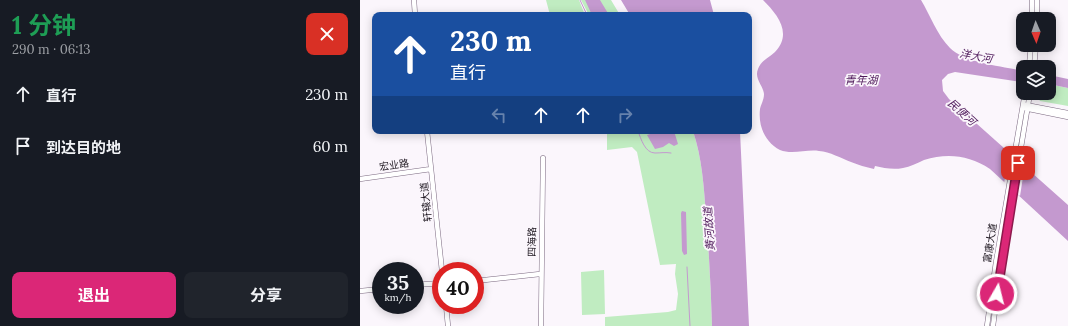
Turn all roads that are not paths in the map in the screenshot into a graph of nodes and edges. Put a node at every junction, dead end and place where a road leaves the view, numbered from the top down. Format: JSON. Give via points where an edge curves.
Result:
{"nodes":[{"id":1,"x":414,"y":0,"type":"edge"},
{"id":2,"x":1032,"y":0,"type":"edge"},
{"id":3,"x":1037,"y":0,"type":"edge"},
{"id":4,"x":415,"y":12,"type":"edge"},
{"id":5,"x":1032,"y":12,"type":"edge"},
{"id":6,"x":1037,"y":12,"type":"edge"},
{"id":7,"x":1025,"y":100,"type":"edge"},
{"id":8,"x":1028,"y":100,"type":"edge"},
{"id":9,"x":1025,"y":107,"type":"junction"},
{"id":10,"x":1068,"y":113,"type":"edge"},
{"id":11,"x":1068,"y":117,"type":"edge"},
{"id":12,"x":1021,"y":129,"type":"junction"},
{"id":13,"x":427,"y":134,"type":"edge"},
{"id":14,"x":542,"y":158,"type":"dead end"},
{"id":15,"x":431,"y":169,"type":"junction"},
{"id":16,"x":360,"y":179,"type":"edge"},
{"id":17,"x":441,"y":262,"type":"edge"},
{"id":18,"x":540,"y":274,"type":"junction"},
{"id":19,"x":484,"y":280,"type":"edge"},
{"id":20,"x":372,"y":290,"type":"edge"},
{"id":21,"x":360,"y":291,"type":"edge"},
{"id":22,"x":447,"y":314,"type":"edge"},
{"id":23,"x":448,"y":326,"type":"edge"},
{"id":24,"x":541,"y":326,"type":"edge"},
{"id":25,"x":987,"y":326,"type":"edge"},
{"id":26,"x":993,"y":326,"type":"edge"}],
"edges":[{"from":1,"to":4,"type":"street"},
{"from":2,"to":5,"type":"street"},
{"from":3,"to":6,"type":"street"},
{"from":7,"to":9,"type":"street"},
{"from":8,"to":9,"type":"street"},
{"from":9,"to":10,"type":"street"},
{"from":9,"to":11,"type":"street"},
{"from":9,"to":12,"type":"street"},
{"from":12,"to":25,"type":"street","name":"富康大道","via":[[1009,186]]},
{"from":12,"to":26,"type":"street","name":"富康大道"},
{"from":13,"to":15,"type":"street","name":"轩辕大道"},
{"from":14,"to":18,"type":"street","name":"四海路"},
{"from":15,"to":16,"type":"street","name":"宏业路"},
{"from":15,"to":17,"type":"street","name":"轩辕大道"},
{"from":18,"to":19,"type":"street"},
{"from":18,"to":24,"type":"street","name":"四海路"},
{"from":20,"to":21,"type":"street"},
{"from":22,"to":23,"type":"street"}]}
